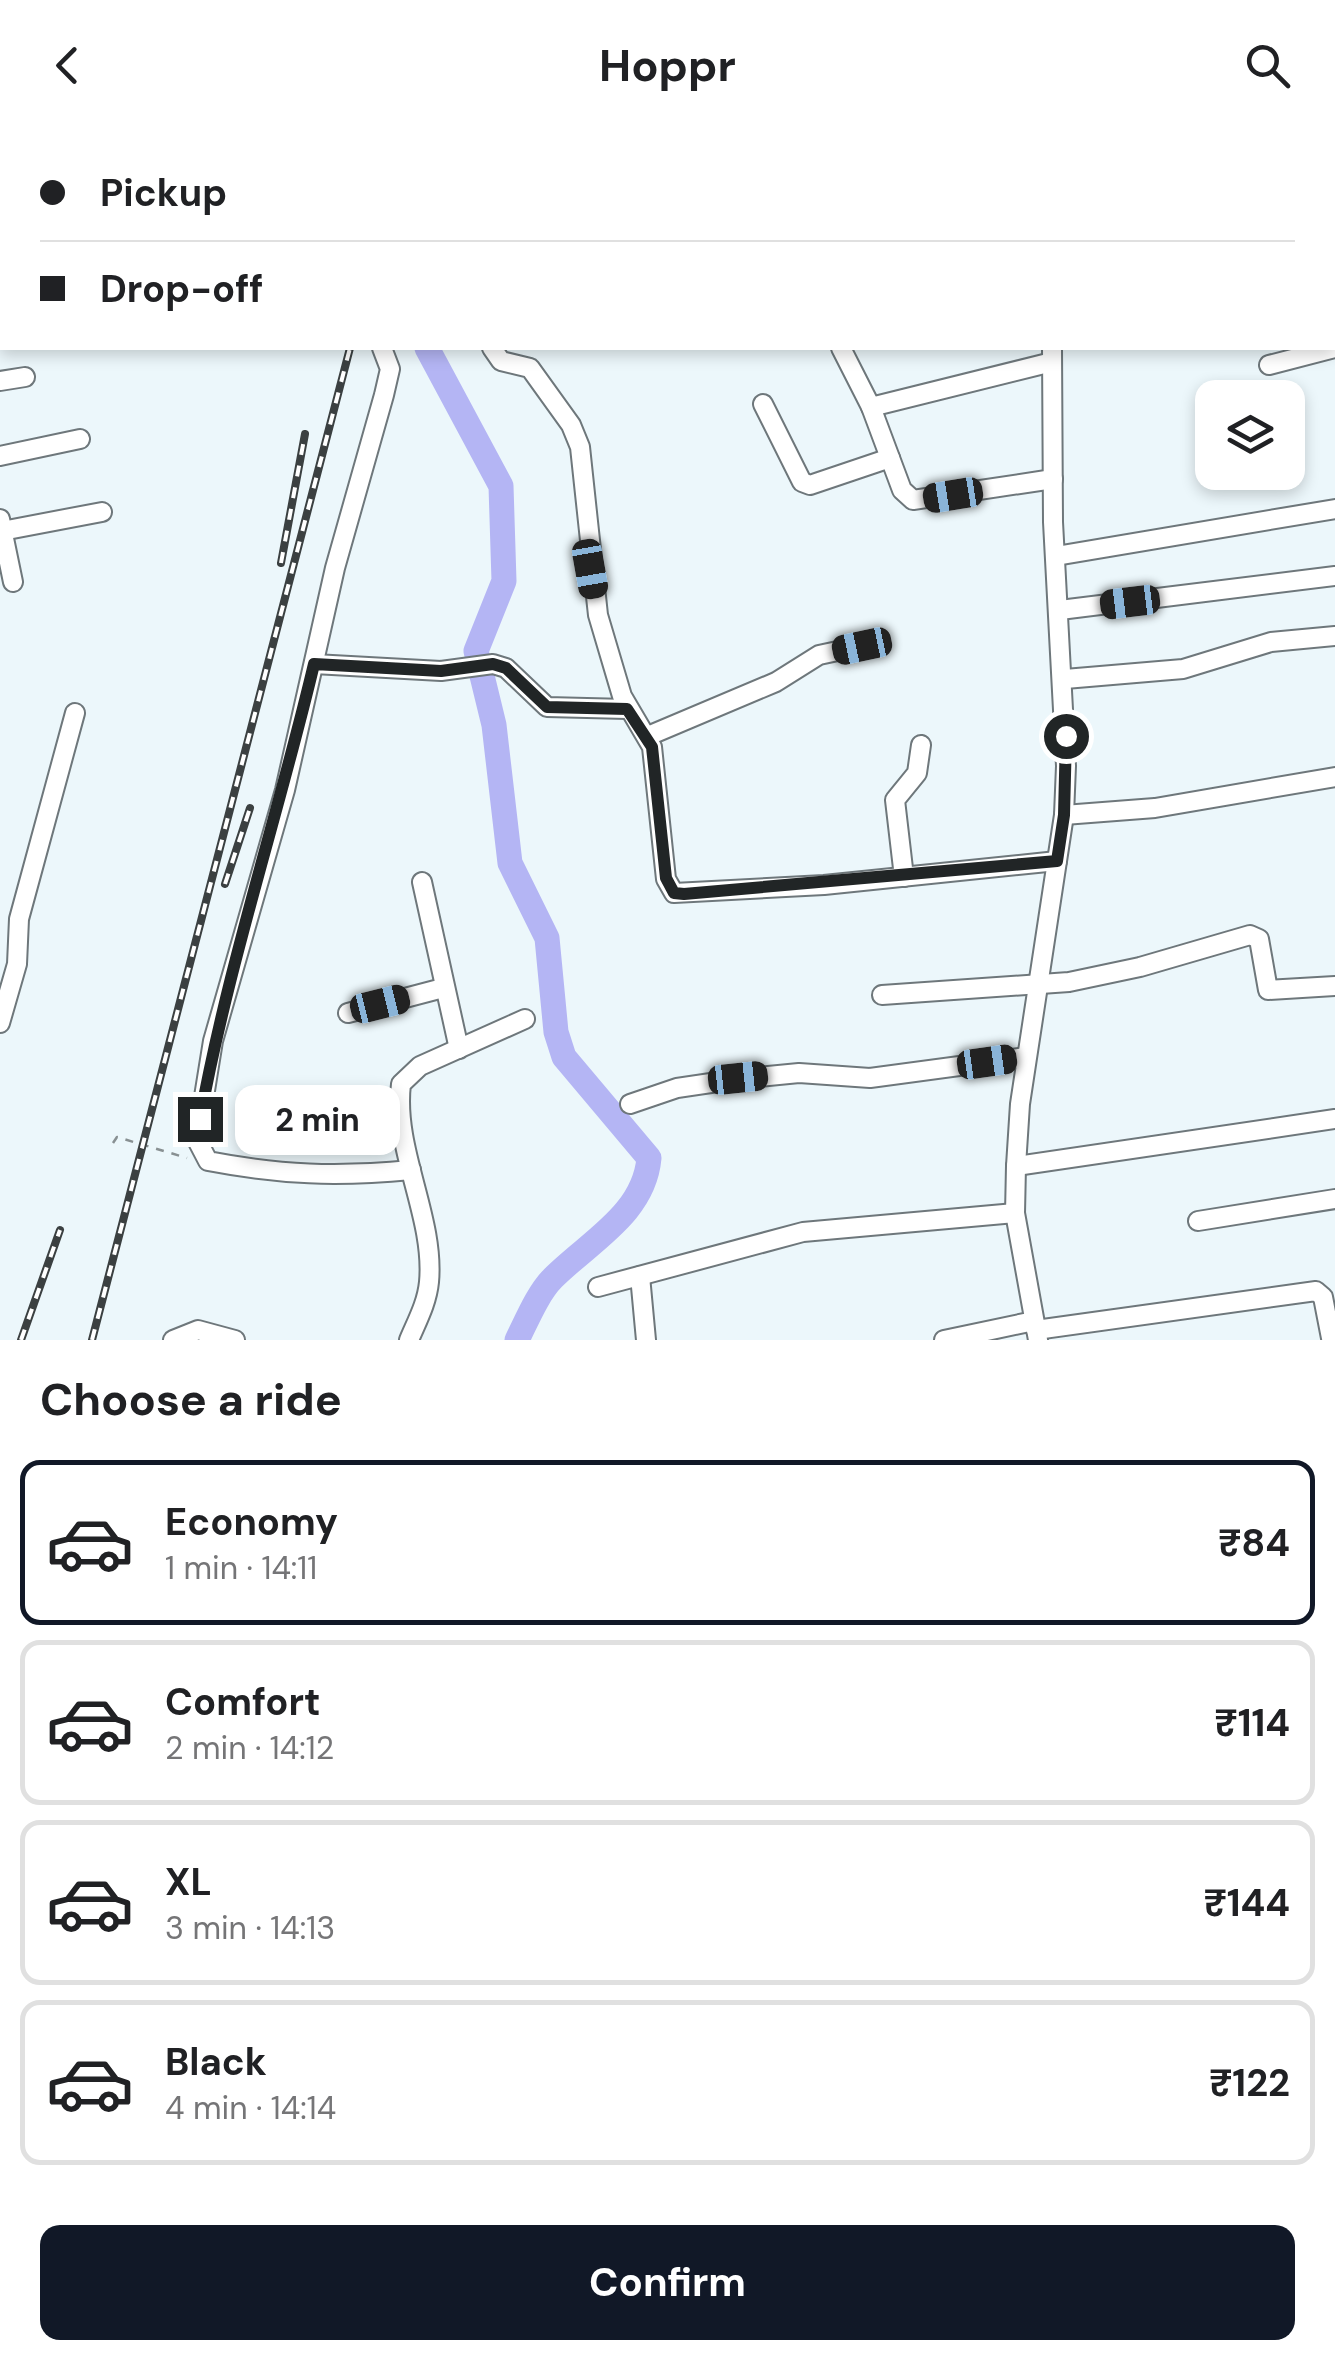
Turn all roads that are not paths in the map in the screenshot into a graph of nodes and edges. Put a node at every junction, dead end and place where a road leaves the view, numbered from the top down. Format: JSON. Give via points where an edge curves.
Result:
{"nodes":[{"id":1,"x":383,"y":350,"type":"edge"},
{"id":2,"x":493,"y":350,"type":"edge"},
{"id":3,"x":841,"y":350,"type":"edge"},
{"id":4,"x":1327,"y":350,"type":"edge"},
{"id":5,"x":1052,"y":355,"type":"edge"},
{"id":6,"x":1269,"y":365,"type":"dead end"},
{"id":7,"x":25,"y":376,"type":"dead end"},
{"id":8,"x":0,"y":382,"type":"edge"},
{"id":9,"x":764,"y":404,"type":"dead end"},
{"id":10,"x":872,"y":407,"type":"junction"},
{"id":11,"x":80,"y":440,"type":"dead end"},
{"id":12,"x":0,"y":456,"type":"edge"},
{"id":13,"x":890,"y":458,"type":"junction"},
{"id":14,"x":1053,"y":479,"type":"junction"},
{"id":15,"x":1335,"y":509,"type":"edge"},
{"id":16,"x":102,"y":512,"type":"dead end"},
{"id":17,"x":1,"y":525,"type":"edge"},
{"id":18,"x":1056,"y":556,"type":"junction"},
{"id":19,"x":1335,"y":576,"type":"edge"},
{"id":20,"x":13,"y":582,"type":"dead end"},
{"id":21,"x":1060,"y":610,"type":"junction"},
{"id":22,"x":1335,"y":636,"type":"edge"},
{"id":23,"x":862,"y":646,"type":"dead end"},
{"id":24,"x":314,"y":664,"type":"junction"},
{"id":25,"x":1065,"y":678,"type":"junction"},
{"id":26,"x":627,"y":709,"type":"junction"},
{"id":27,"x":75,"y":714,"type":"dead end"},
{"id":28,"x":648,"y":736,"type":"junction"},
{"id":29,"x":921,"y":745,"type":"dead end"},
{"id":30,"x":1335,"y":778,"type":"edge"},
{"id":31,"x":1064,"y":815,"type":"junction"},
{"id":32,"x":1057,"y":861,"type":"junction"},
{"id":33,"x":904,"y":877,"type":"junction"},
{"id":34,"x":422,"y":882,"type":"dead end"},
{"id":35,"x":10,"y":921,"type":"edge"},
{"id":36,"x":1335,"y":986,"type":"edge"},
{"id":37,"x":1037,"y":987,"type":"junction"},
{"id":38,"x":443,"y":988,"type":"junction"},
{"id":39,"x":882,"y":996,"type":"dead end"},
{"id":40,"x":348,"y":1012,"type":"dead end"},
{"id":41,"x":525,"y":1020,"type":"dead end"},
{"id":42,"x":0,"y":1023,"type":"edge"},
{"id":43,"x":459,"y":1049,"type":"junction"},
{"id":44,"x":1026,"y":1057,"type":"junction"},
{"id":45,"x":630,"y":1104,"type":"dead end"},
{"id":46,"x":1335,"y":1119,"type":"edge"},
{"id":47,"x":1016,"y":1166,"type":"junction"},
{"id":48,"x":411,"y":1170,"type":"junction"},
{"id":49,"x":1335,"y":1199,"type":"edge"},
{"id":50,"x":1016,"y":1213,"type":"junction"},
{"id":51,"x":1198,"y":1221,"type":"dead end"},
{"id":52,"x":640,"y":1276,"type":"junction"},
{"id":53,"x":598,"y":1288,"type":"dead end"},
{"id":54,"x":1036,"y":1330,"type":"edge"},
{"id":55,"x":1332,"y":1338,"type":"edge"},
{"id":56,"x":173,"y":1340,"type":"edge"},
{"id":57,"x":235,"y":1340,"type":"edge"},
{"id":58,"x":409,"y":1340,"type":"edge"},
{"id":59,"x":646,"y":1340,"type":"edge"},
{"id":60,"x":944,"y":1340,"type":"edge"}],
"edges":[{"from":1,"to":24,"type":"street","via":[[390,369]]},
{"from":2,"to":26,"type":"street","via":[[501,361],[530,368],[580,447],[598,615]]},
{"from":3,"to":10,"type":"street"},
{"from":4,"to":6,"type":"street"},
{"from":5,"to":10,"type":"street"},
{"from":5,"to":14,"type":"street"},
{"from":7,"to":8,"type":"street"},
{"from":9,"to":13,"type":"street","via":[[802,482],[810,486]]},
{"from":10,"to":13,"type":"street"},
{"from":11,"to":12,"type":"street"},
{"from":13,"to":14,"type":"street","via":[[913,500]]},
{"from":14,"to":18,"type":"street"},
{"from":15,"to":18,"type":"street"},
{"from":16,"to":17,"type":"street"},
{"from":17,"to":20,"type":"street"},
{"from":18,"to":21,"type":"street"},
{"from":19,"to":21,"type":"street"},
{"from":21,"to":25,"type":"street"},
{"from":22,"to":25,"type":"street","via":[[1271,642],[1183,669]]},
{"from":23,"to":28,"type":"street","via":[[820,655],[776,682]]},
{"from":24,"to":26,"type":"street","via":[[441,671],[476,663],[506,668],[547,707]]},
{"from":24,"to":48,"type":"street","via":[[213,1041],[197,1140],[204,1158],[262,1172],[329,1178]]},
{"from":25,"to":31,"type":"street"},
{"from":26,"to":28,"type":"street"},
{"from":27,"to":35,"type":"street"},
{"from":28,"to":33,"type":"street","via":[[666,878],[674,893]]},
{"from":29,"to":33,"type":"street","via":[[917,774],[899,792],[894,812]]},
{"from":30,"to":31,"type":"street","via":[[1155,808]]},
{"from":31,"to":32,"type":"street"},
{"from":32,"to":33,"type":"street"},
{"from":32,"to":37,"type":"street"},
{"from":34,"to":38,"type":"street"},
{"from":35,"to":42,"type":"street","via":[[17,964]]},
{"from":36,"to":37,"type":"street","via":[[1268,990],[1259,939],[1250,935]]},
{"from":37,"to":39,"type":"street"},
{"from":37,"to":44,"type":"street"},
{"from":38,"to":40,"type":"street"},
{"from":38,"to":43,"type":"street"},
{"from":41,"to":43,"type":"street"},
{"from":43,"to":48,"type":"street","via":[[420,1066],[401,1084]]},
{"from":44,"to":45,"type":"street","via":[[870,1078],[738,1078]]},
{"from":44,"to":47,"type":"street"},
{"from":46,"to":47,"type":"street"},
{"from":47,"to":50,"type":"street"},
{"from":48,"to":58,"type":"street","via":[[430,1266],[424,1306]]},
{"from":49,"to":51,"type":"street"},
{"from":50,"to":52,"type":"street","via":[[803,1232]]},
{"from":50,"to":54,"type":"street"},
{"from":52,"to":53,"type":"street"},
{"from":52,"to":59,"type":"street"},
{"from":54,"to":55,"type":"street","via":[[1316,1291]]},
{"from":54,"to":60,"type":"street"},
{"from":56,"to":57,"type":"street","via":[[198,1330]]}]}
